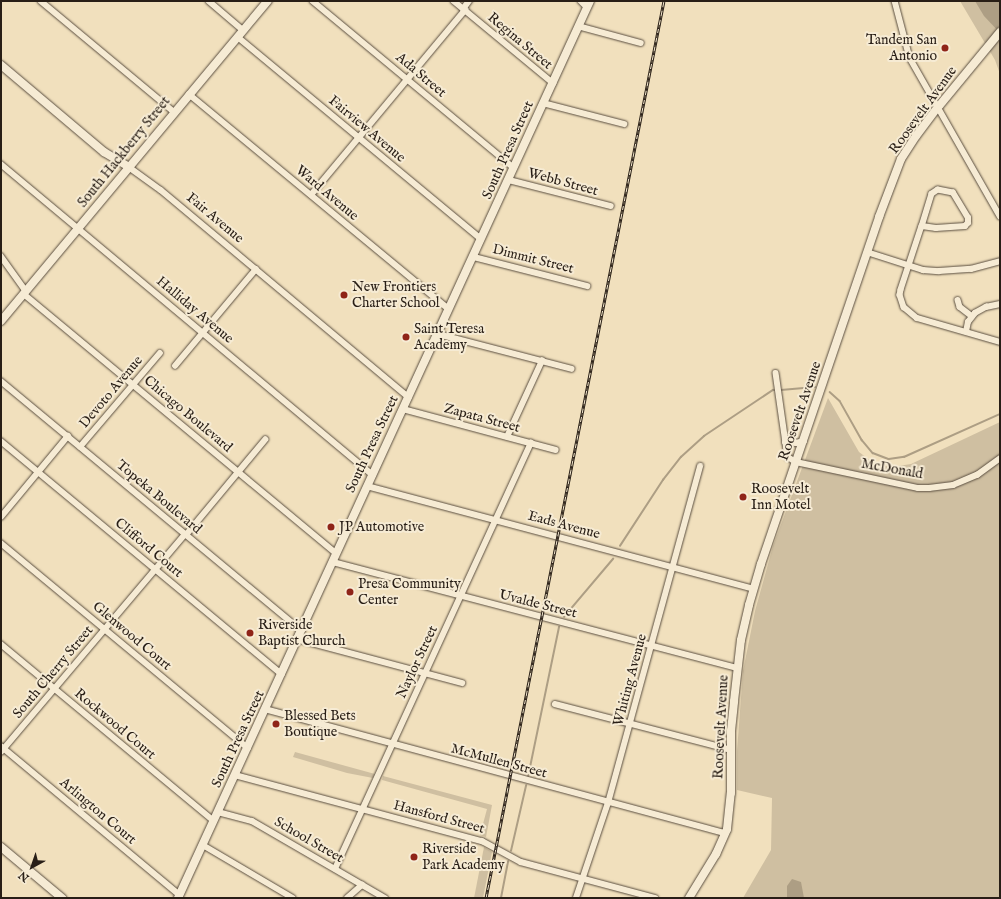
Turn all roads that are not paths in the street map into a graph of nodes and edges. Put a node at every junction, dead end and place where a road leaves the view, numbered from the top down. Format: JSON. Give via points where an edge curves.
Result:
{"nodes":[{"id":1,"x":41,"y":1,"type":"edge"},
{"id":2,"x":209,"y":1,"type":"edge"},
{"id":3,"x":268,"y":1,"type":"edge"},
{"id":4,"x":313,"y":1,"type":"edge"},
{"id":5,"x":454,"y":1,"type":"edge"},
{"id":6,"x":469,"y":1,"type":"edge"},
{"id":7,"x":580,"y":1,"type":"edge"},
{"id":8,"x":894,"y":1,"type":"edge"},
{"id":9,"x":589,"y":4,"type":"edge"},
{"id":10,"x":464,"y":10,"type":"junction"},
{"id":11,"x":578,"y":26,"type":"junction"},
{"id":12,"x":244,"y":30,"type":"junction"},
{"id":13,"x":1000,"y":32,"type":"edge"},
{"id":14,"x":238,"y":37,"type":"junction"},
{"id":15,"x":641,"y":43,"type":"dead end"},
{"id":16,"x":1,"y":65,"type":"edge"},
{"id":17,"x":407,"y":80,"type":"junction"},
{"id":18,"x":552,"y":83,"type":"junction"},
{"id":19,"x":189,"y":94,"type":"junction"},
{"id":20,"x":544,"y":103,"type":"junction"},
{"id":21,"x":939,"y":106,"type":"junction"},
{"id":22,"x":174,"y":112,"type":"junction"},
{"id":23,"x":624,"y":124,"type":"dead end"},
{"id":24,"x":359,"y":138,"type":"junction"},
{"id":25,"x":1,"y":164,"type":"edge"},
{"id":26,"x":129,"y":167,"type":"junction"},
{"id":27,"x":514,"y":168,"type":"junction"},
{"id":28,"x":509,"y":180,"type":"junction"},
{"id":29,"x":311,"y":195,"type":"junction"},
{"id":30,"x":611,"y":206,"type":"dead end"},
{"id":31,"x":1000,"y":216,"type":"edge"},
{"id":32,"x":922,"y":226,"type":"junction"},
{"id":33,"x":79,"y":229,"type":"junction"},
{"id":34,"x":481,"y":239,"type":"junction"},
{"id":35,"x":867,"y":252,"type":"junction"},
{"id":36,"x":1,"y":256,"type":"edge"},
{"id":37,"x":474,"y":257,"type":"junction"},
{"id":38,"x":1000,"y":261,"type":"edge"},
{"id":39,"x":909,"y":266,"type":"junction"},
{"id":40,"x":256,"y":269,"type":"junction"},
{"id":41,"x":587,"y":286,"type":"dead end"},
{"id":42,"x":25,"y":293,"type":"junction"},
{"id":43,"x":958,"y":300,"type":"dead end"},
{"id":44,"x":1000,"y":304,"type":"edge"},
{"id":45,"x":449,"y":309,"type":"junction"},
{"id":46,"x":972,"y":316,"type":"junction"},
{"id":47,"x":1,"y":321,"type":"edge"},
{"id":48,"x":203,"y":332,"type":"junction"},
{"id":49,"x":966,"y":332,"type":"junction"},
{"id":50,"x":438,"y":334,"type":"junction"},
{"id":51,"x":1000,"y":342,"type":"edge"},
{"id":52,"x":160,"y":353,"type":"dead end"},
{"id":53,"x":542,"y":361,"type":"junction"},
{"id":54,"x":175,"y":366,"type":"dead end"},
{"id":55,"x":572,"y":369,"type":"dead end"},
{"id":56,"x":776,"y":374,"type":"dead end"},
{"id":57,"x":1,"y":381,"type":"edge"},
{"id":58,"x":133,"y":384,"type":"junction"},
{"id":59,"x":409,"y":397,"type":"junction"},
{"id":60,"x":403,"y":409,"type":"junction"},
{"id":61,"x":68,"y":436,"type":"junction"},
{"id":62,"x":507,"y":437,"type":"junction"},
{"id":63,"x":265,"y":440,"type":"dead end"},
{"id":64,"x":1,"y":441,"type":"edge"},
{"id":65,"x":804,"y":441,"type":"junction"},
{"id":66,"x":785,"y":442,"type":"junction"},
{"id":67,"x":531,"y":443,"type":"junction"},
{"id":68,"x":80,"y":447,"type":"junction"},
{"id":69,"x":556,"y":450,"type":"dead end"},
{"id":70,"x":1000,"y":458,"type":"edge"},
{"id":71,"x":796,"y":462,"type":"junction"},
{"id":72,"x":700,"y":466,"type":"dead end"},
{"id":73,"x":38,"y":471,"type":"junction"},
{"id":74,"x":238,"y":472,"type":"junction"},
{"id":75,"x":373,"y":475,"type":"junction"},
{"id":76,"x":367,"y":486,"type":"junction"},
{"id":77,"x":1,"y":517,"type":"edge"},
{"id":78,"x":495,"y":520,"type":"junction"},
{"id":79,"x":185,"y":534,"type":"junction"},
{"id":80,"x":1,"y":543,"type":"edge"},
{"id":81,"x":336,"y":553,"type":"junction"},
{"id":82,"x":333,"y":562,"type":"junction"},
{"id":83,"x":672,"y":567,"type":"junction"},
{"id":84,"x":155,"y":569,"type":"junction"},
{"id":85,"x":754,"y":589,"type":"junction"},
{"id":86,"x":460,"y":596,"type":"junction"},
{"id":87,"x":104,"y":629,"type":"junction"},
{"id":88,"x":302,"y":631,"type":"junction"},
{"id":89,"x":297,"y":639,"type":"junction"},
{"id":90,"x":1,"y":644,"type":"edge"},
{"id":91,"x":651,"y":646,"type":"junction"},
{"id":92,"x":737,"y":668,"type":"junction"},
{"id":93,"x":425,"y":673,"type":"junction"},
{"id":94,"x":282,"y":674,"type":"junction"},
{"id":95,"x":462,"y":683,"type":"dead end"},
{"id":96,"x":54,"y":689,"type":"junction"},
{"id":97,"x":555,"y":704,"type":"dead end"},
{"id":98,"x":266,"y":709,"type":"junction"},
{"id":99,"x":630,"y":724,"type":"junction"},
{"id":100,"x":393,"y":744,"type":"junction"},
{"id":101,"x":248,"y":748,"type":"junction"},
{"id":102,"x":2,"y":749,"type":"edge"},
{"id":103,"x":731,"y":750,"type":"junction"},
{"id":104,"x":235,"y":775,"type":"junction"},
{"id":105,"x":608,"y":802,"type":"junction"},
{"id":106,"x":362,"y":809,"type":"junction"},
{"id":107,"x":218,"y":812,"type":"junction"},
{"id":108,"x":214,"y":821,"type":"junction"},
{"id":109,"x":726,"y":833,"type":"junction"},
{"id":110,"x":203,"y":845,"type":"junction"},
{"id":111,"x":1,"y":847,"type":"edge"},
{"id":112,"x":335,"y":869,"type":"junction"},
{"id":113,"x":582,"y":879,"type":"junction"},
{"id":114,"x":362,"y":884,"type":"junction"},
{"id":115,"x":180,"y":897,"type":"edge"},
{"id":116,"x":62,"y":898,"type":"edge"},
{"id":117,"x":294,"y":898,"type":"edge"},
{"id":118,"x":347,"y":898,"type":"edge"},
{"id":119,"x":385,"y":898,"type":"edge"},
{"id":120,"x":576,"y":898,"type":"edge"},
{"id":121,"x":655,"y":898,"type":"edge"},
{"id":122,"x":689,"y":898,"type":"edge"}],
"edges":[{"from":1,"to":22,"type":"street"},
{"from":2,"to":12,"type":"street"},
{"from":3,"to":12,"type":"main road","name":"South Hackberry Street"},
{"from":4,"to":17,"type":"street","name":"Ada Street"},
{"from":5,"to":10,"type":"street","name":"Regina Street"},
{"from":6,"to":10,"type":"street"},
{"from":7,"to":9,"type":"street"},
{"from":8,"to":21,"type":"street","via":[[910,58]]},
{"from":9,"to":11,"type":"main road","name":"South Presa Street"},
{"from":10,"to":17,"type":"street"},
{"from":10,"to":18,"type":"street","name":"Regina Street"},
{"from":11,"to":15,"type":"street"},
{"from":11,"to":18,"type":"main road","name":"South Presa Street"},
{"from":12,"to":14,"type":"main road","name":"South Hackberry Street"},
{"from":13,"to":21,"type":"main road","name":"Roosevelt Avenue"},
{"from":14,"to":19,"type":"main road","name":"South Hackberry Street"},
{"from":14,"to":24,"type":"street","name":"Fairview Avenue"},
{"from":16,"to":26,"type":"main road","name":"Fair Avenue","via":[[104,152]]},
{"from":17,"to":24,"type":"street"},
{"from":17,"to":27,"type":"street","name":"Ada Street"},
{"from":18,"to":20,"type":"main road","name":"South Presa Street"},
{"from":19,"to":22,"type":"main road","name":"South Hackberry Street"},
{"from":19,"to":29,"type":"street","name":"Ward Avenue"},
{"from":20,"to":23,"type":"street"},
{"from":20,"to":27,"type":"main road","name":"South Presa Street"},
{"from":21,"to":31,"type":"street"},
{"from":21,"to":35,"type":"main road","name":"Roosevelt Avenue","via":[[901,159]]},
{"from":22,"to":26,"type":"main road","name":"South Hackberry Street"},
{"from":24,"to":29,"type":"street"},
{"from":24,"to":34,"type":"street","name":"Fairview Avenue"},
{"from":25,"to":33,"type":"street","name":"Halliday Avenue"},
{"from":26,"to":33,"type":"main road","name":"South Hackberry Street"},
{"from":26,"to":40,"type":"street","name":"Fair Avenue","via":[[161,190]]},
{"from":27,"to":28,"type":"main road","name":"South Presa Street"},
{"from":28,"to":30,"type":"street","name":"Webb Street"},
{"from":28,"to":34,"type":"main road","name":"South Presa Street"},
{"from":29,"to":45,"type":"street","name":"Ward Avenue"},
{"from":32,"to":32,"type":"street","via":[[932,194],[938,190],[953,193],[968,218],[966,225],[960,227]]},
{"from":32,"to":39,"type":"street"},
{"from":33,"to":42,"type":"main road","name":"South Hackberry Street"},
{"from":33,"to":48,"type":"street","name":"Halliday Avenue"},
{"from":34,"to":37,"type":"main road","name":"South Presa Street"},
{"from":35,"to":39,"type":"street"},
{"from":35,"to":65,"type":"main road","name":"Roosevelt Avenue"},
{"from":36,"to":42,"type":"street","name":"Chicago Boulevard"},
{"from":37,"to":41,"type":"street","name":"Dimmit Street"},
{"from":37,"to":45,"type":"main road","name":"South Presa Street"},
{"from":38,"to":39,"type":"street","via":[[955,271],[922,270]]},
{"from":39,"to":49,"type":"street","via":[[900,295],[901,302],[908,312],[917,318]]},
{"from":40,"to":48,"type":"street"},
{"from":40,"to":59,"type":"street","name":"Fair Avenue"},
{"from":42,"to":47,"type":"main road","name":"South Hackberry Street"},
{"from":42,"to":58,"type":"street","name":"Chicago Boulevard"},
{"from":43,"to":46,"type":"street","via":[[960,308]]},
{"from":44,"to":46,"type":"street","via":[[986,307]]},
{"from":45,"to":50,"type":"main road","name":"South Presa Street"},
{"from":46,"to":49,"type":"street"},
{"from":48,"to":54,"type":"street"},
{"from":48,"to":75,"type":"street","name":"Halliday Avenue"},
{"from":49,"to":51,"type":"street"},
{"from":50,"to":53,"type":"street"},
{"from":50,"to":59,"type":"main road","name":"South Presa Street"},
{"from":52,"to":58,"type":"street","name":"Devoto Avenue"},
{"from":53,"to":55,"type":"street"},
{"from":53,"to":62,"type":"street"},
{"from":56,"to":66,"type":"street"},
{"from":57,"to":61,"type":"street","name":"Topeka Boulevard"},
{"from":58,"to":68,"type":"street","name":"Devoto Avenue"},
{"from":58,"to":74,"type":"street","name":"Chicago Boulevard"},
{"from":59,"to":60,"type":"main road","name":"South Presa Street"},
{"from":60,"to":62,"type":"street","name":"Zapata Street"},
{"from":60,"to":75,"type":"main road","name":"South Presa Street"},
{"from":61,"to":68,"type":"street","name":"Topeka Boulevard"},
{"from":61,"to":73,"type":"street","name":"Devoto Avenue"},
{"from":62,"to":67,"type":"street","name":"Zapata Street"},
{"from":63,"to":74,"type":"street","name":"South Cherry Street"},
{"from":64,"to":73,"type":"street","name":"Clifford Court"},
{"from":65,"to":66,"type":"street"},
{"from":65,"to":71,"type":"main road","name":"Roosevelt Avenue"},
{"from":66,"to":71,"type":"street","via":[[788,457]]},
{"from":67,"to":69,"type":"street","name":"Zapata Street"},
{"from":67,"to":78,"type":"street","name":"Naylor Street"},
{"from":68,"to":79,"type":"street","name":"Topeka Boulevard"},
{"from":70,"to":71,"type":"street","name":"McDonald","via":[[977,474],[953,485],[929,488],[918,488]]},
{"from":71,"to":85,"type":"main road","name":"Roosevelt Avenue"},
{"from":72,"to":83,"type":"street","name":"Whiting Avenue"},
{"from":73,"to":77,"type":"street","name":"Devoto Avenue"},
{"from":73,"to":84,"type":"street","name":"Clifford Court"},
{"from":74,"to":79,"type":"street","name":"South Cherry Street"},
{"from":74,"to":81,"type":"street","name":"Chicago Boulevard"},
{"from":75,"to":76,"type":"main road","name":"South Presa Street"},
{"from":76,"to":78,"type":"street","name":"Eads Avenue"},
{"from":76,"to":81,"type":"main road","name":"South Presa Street"},
{"from":78,"to":83,"type":"street","name":"Eads Avenue"},
{"from":78,"to":86,"type":"street","name":"Naylor Street"},
{"from":79,"to":84,"type":"street","name":"South Cherry Street"},
{"from":79,"to":88,"type":"street","name":"Topeka Boulevard"},
{"from":80,"to":87,"type":"street","name":"Glenwood Court"},
{"from":81,"to":82,"type":"main road","name":"South Presa Street"},
{"from":82,"to":86,"type":"street","name":"Uvalde Street"},
{"from":82,"to":88,"type":"main road","name":"South Presa Street"},
{"from":83,"to":85,"type":"street","name":"Eads Avenue"},
{"from":83,"to":91,"type":"street","name":"Whiting Avenue"},
{"from":84,"to":87,"type":"street","name":"South Cherry Street"},
{"from":84,"to":94,"type":"street","name":"Clifford Court"},
{"from":85,"to":92,"type":"main road","name":"Roosevelt Avenue","via":[[742,634]]},
{"from":86,"to":91,"type":"street","name":"Uvalde Street"},
{"from":86,"to":93,"type":"street","name":"Naylor Street"},
{"from":87,"to":96,"type":"street","name":"South Cherry Street"},
{"from":87,"to":101,"type":"street","name":"Glenwood Court"},
{"from":88,"to":89,"type":"main road","name":"South Presa Street"},
{"from":89,"to":93,"type":"street"},
{"from":89,"to":94,"type":"main road","name":"South Presa Street"},
{"from":90,"to":96,"type":"street","name":"Rockwood Court"},
{"from":91,"to":92,"type":"street","name":"Uvalde Street"},
{"from":91,"to":99,"type":"street","name":"Whiting Avenue"},
{"from":92,"to":103,"type":"main road","name":"Roosevelt Avenue"},
{"from":93,"to":95,"type":"street"},
{"from":93,"to":100,"type":"street","name":"Naylor Street"},
{"from":94,"to":98,"type":"main road","name":"South Presa Street"},
{"from":96,"to":102,"type":"street","name":"South Cherry Street"},
{"from":96,"to":108,"type":"street","name":"Rockwood Court"},
{"from":97,"to":99,"type":"street"},
{"from":98,"to":100,"type":"street","name":"McMullen Street"},
{"from":98,"to":101,"type":"main road","name":"South Presa Street"},
{"from":99,"to":103,"type":"street"},
{"from":99,"to":105,"type":"street","name":"Whiting Avenue"},
{"from":100,"to":105,"type":"street","name":"McMullen Street"},
{"from":100,"to":106,"type":"street","name":"Naylor Street"},
{"from":101,"to":104,"type":"main road","name":"South Presa Street"},
{"from":102,"to":115,"type":"street","name":"Arlington Court"},
{"from":103,"to":109,"type":"main road","name":"Roosevelt Avenue","via":[[731,793]]},
{"from":104,"to":106,"type":"street","name":"Hansford Street"},
{"from":104,"to":107,"type":"main road","name":"South Presa Street"},
{"from":105,"to":109,"type":"street","name":"McMullen Street"},
{"from":105,"to":113,"type":"street","name":"Whiting Avenue"},
{"from":106,"to":112,"type":"street","name":"Naylor Street"},
{"from":106,"to":113,"type":"street","name":"Hansford Street","via":[[482,841],[521,862]]},
{"from":107,"to":108,"type":"main road","name":"South Presa Street"},
{"from":107,"to":112,"type":"street","name":"School Street","via":[[252,821]]},
{"from":108,"to":110,"type":"main road","name":"South Presa Street"},
{"from":109,"to":122,"type":"main road","name":"Roosevelt Avenue"},
{"from":110,"to":115,"type":"main road","name":"South Presa Street"},
{"from":110,"to":117,"type":"street"},
{"from":111,"to":116,"type":"main road"},
{"from":112,"to":114,"type":"street","name":"School Street"},
{"from":113,"to":120,"type":"street","name":"Whiting Avenue"},
{"from":113,"to":121,"type":"street","name":"Hansford Street"},
{"from":114,"to":118,"type":"street"},
{"from":114,"to":119,"type":"street","name":"School Street"}]}
